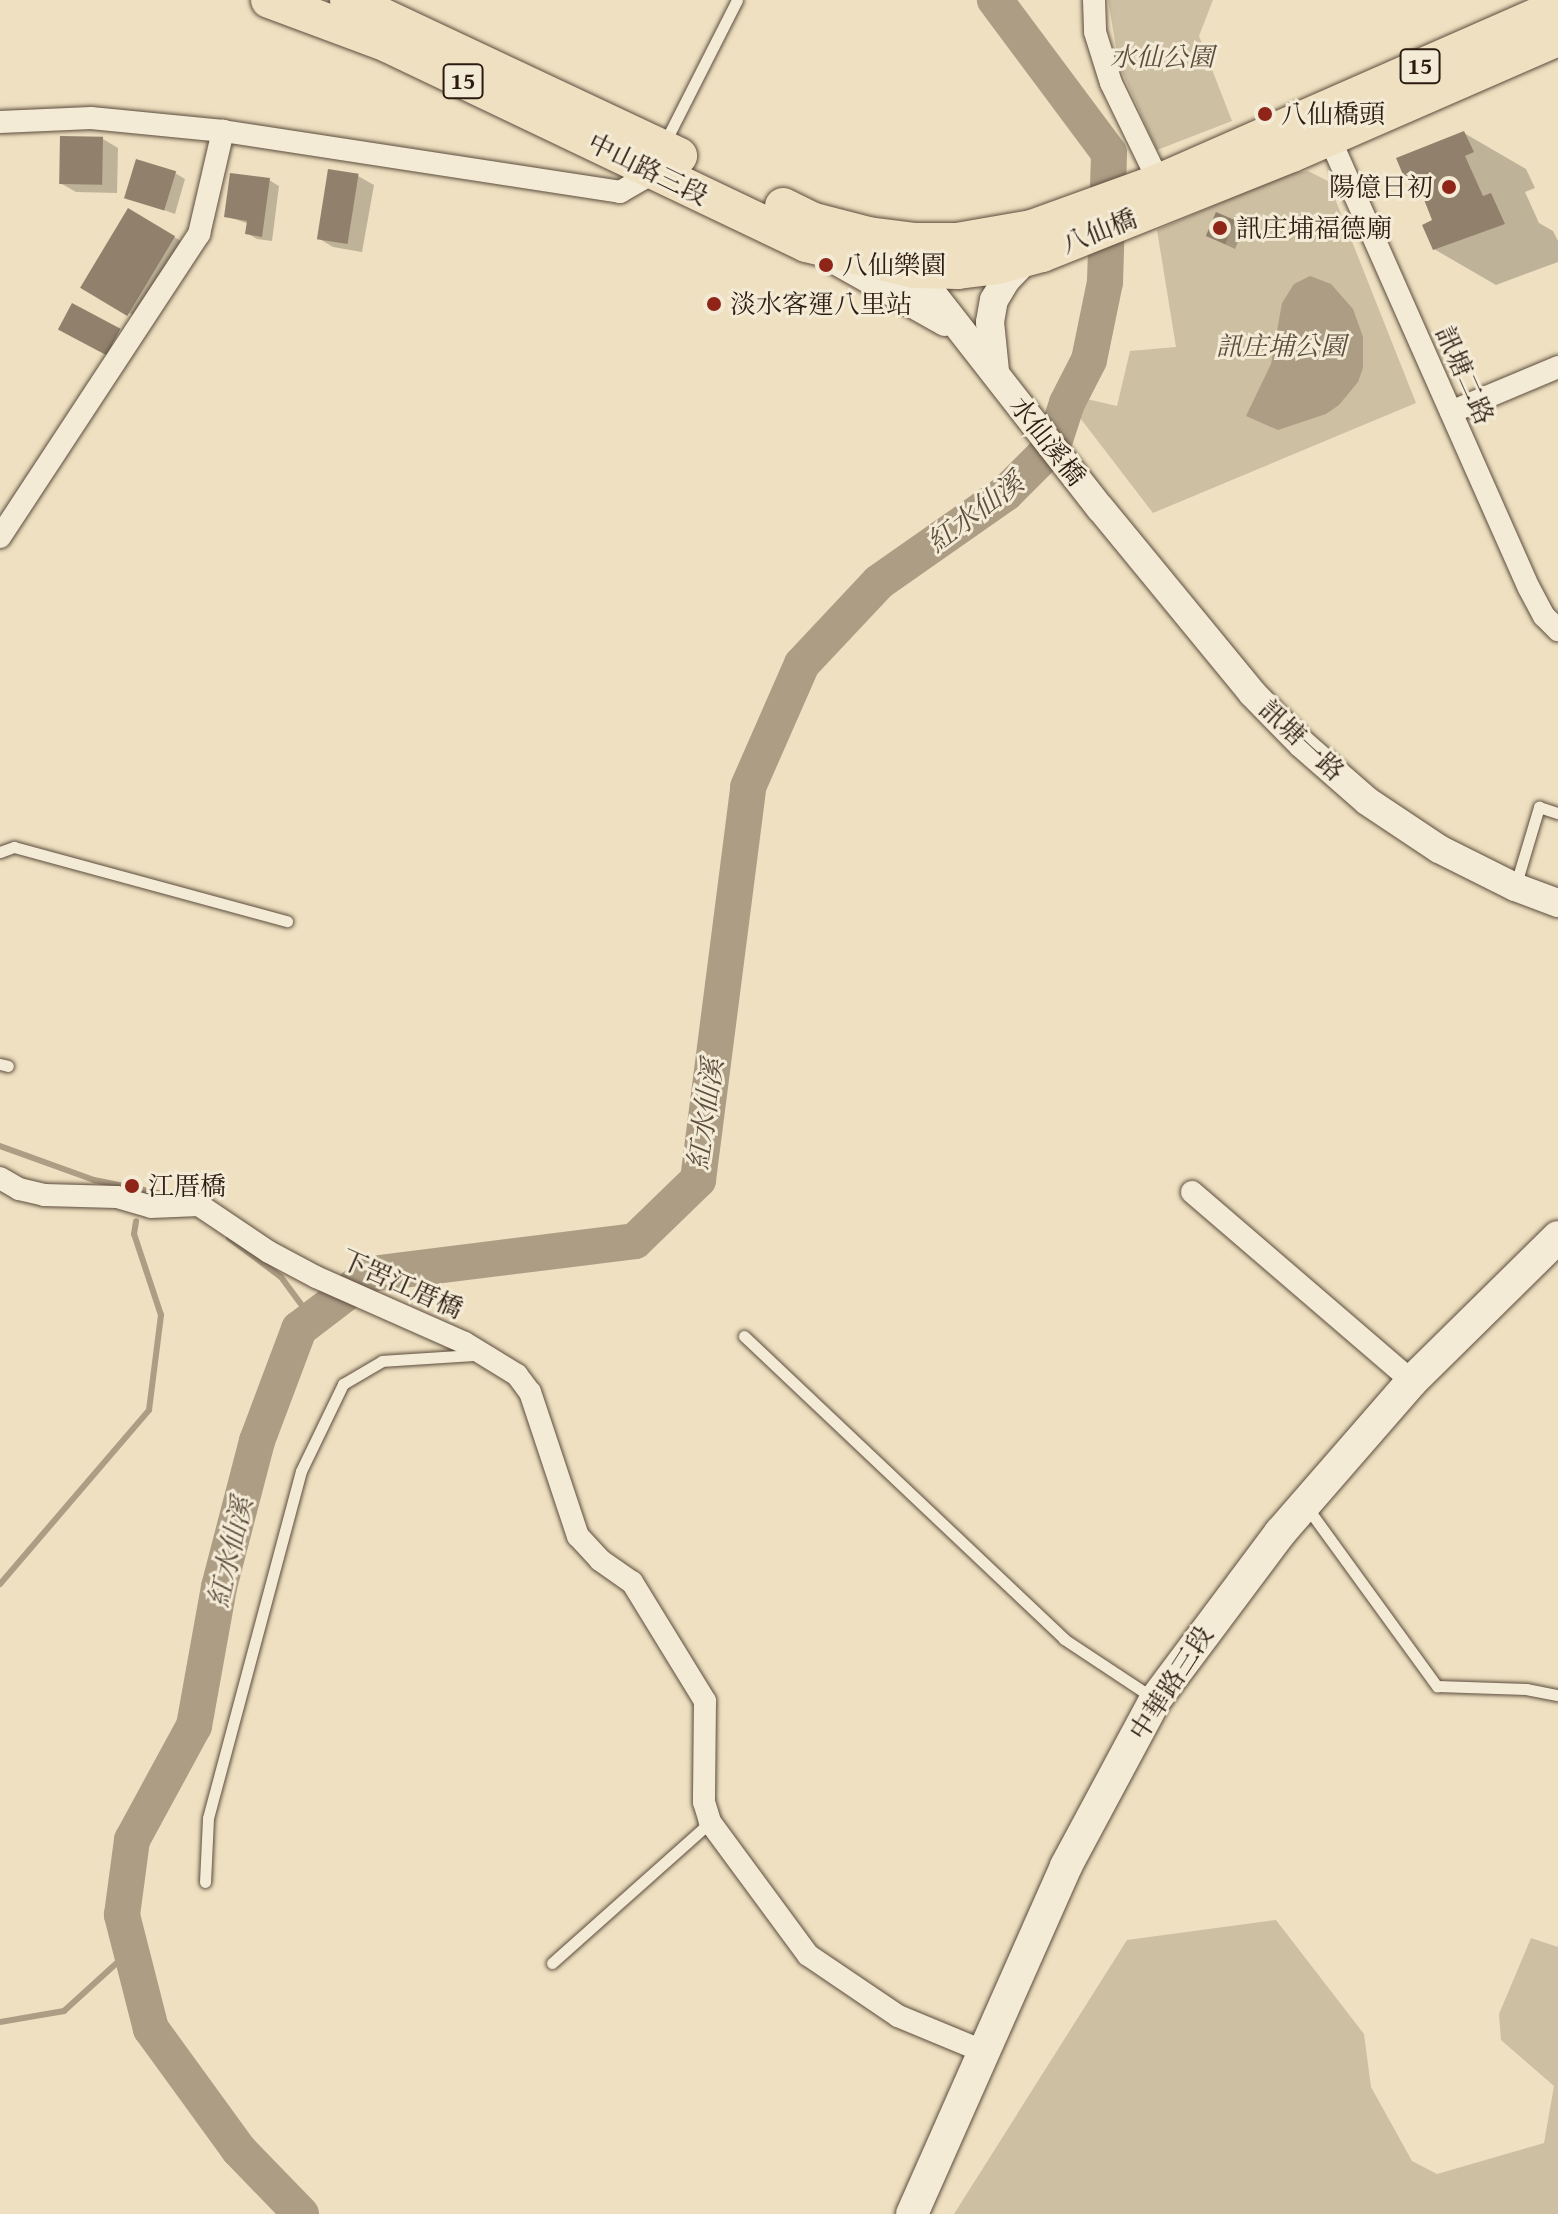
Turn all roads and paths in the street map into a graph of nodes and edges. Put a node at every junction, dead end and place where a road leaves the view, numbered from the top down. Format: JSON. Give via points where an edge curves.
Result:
{"nodes":[{"id":1,"x":269,"y":0,"type":"edge"},
{"id":2,"x":348,"y":0,"type":"edge"},
{"id":3,"x":737,"y":0,"type":"edge"},
{"id":4,"x":1094,"y":0,"type":"edge"},
{"id":5,"x":1558,"y":7,"type":"edge"},
{"id":6,"x":1558,"y":38,"type":"edge"},
{"id":7,"x":0,"y":122,"type":"edge"},
{"id":8,"x":223,"y":131,"type":"junction"},
{"id":9,"x":1329,"y":137,"type":"junction"},
{"id":10,"x":658,"y":160,"type":"junction"},
{"id":11,"x":1153,"y":193,"type":"junction"},
{"id":12,"x":806,"y":244,"type":"junction"},
{"id":13,"x":1033,"y":247,"type":"junction"},
{"id":14,"x":914,"y":255,"type":"junction"},
{"id":15,"x":964,"y":334,"type":"junction"},
{"id":16,"x":1558,"y":367,"type":"edge"},
{"id":17,"x":995,"y":372,"type":"junction"},
{"id":18,"x":1451,"y":412,"type":"junction"},
{"id":19,"x":1101,"y":509,"type":"joint"},
{"id":20,"x":1,"y":532,"type":"edge"},
{"id":21,"x":1558,"y":630,"type":"edge"},
{"id":22,"x":1558,"y":813,"type":"edge"},
{"id":23,"x":0,"y":852,"type":"edge"},
{"id":24,"x":1515,"y":887,"type":"junction"},
{"id":25,"x":1558,"y":903,"type":"edge"},
{"id":26,"x":287,"y":921,"type":"dead end"},
{"id":27,"x":0,"y":1178,"type":"edge"},
{"id":28,"x":1192,"y":1192,"type":"dead end"},
{"id":29,"x":1558,"y":1237,"type":"edge"},
{"id":30,"x":744,"y":1336,"type":"dead end"},
{"id":31,"x":485,"y":1354,"type":"junction"},
{"id":32,"x":1412,"y":1381,"type":"junction"},
{"id":33,"x":1306,"y":1505,"type":"junction"},
{"id":34,"x":1558,"y":1695,"type":"edge"},
{"id":35,"x":1155,"y":1700,"type":"junction"},
{"id":36,"x":710,"y":1822,"type":"junction"},
{"id":37,"x":205,"y":1882,"type":"dead end"},
{"id":38,"x":552,"y":1963,"type":"dead end"},
{"id":39,"x":985,"y":2052,"type":"junction"},
{"id":40,"x":912,"y":2214,"type":"edge"}],
"edges":[{"from":1,"to":10,"type":"main road","name":"中山路三段","number":"15","via":[[387,44]]},
{"from":2,"to":10,"type":"main road","name":"中山路三段","number":"15"},
{"from":3,"to":10,"type":"lane"},
{"from":4,"to":11,"type":"street","via":[[1095,32]]},
{"from":5,"to":11,"type":"main road","number":"15"},
{"from":6,"to":9,"type":"main road","number":"15"},
{"from":7,"to":8,"type":"street","via":[[91,118]]},
{"from":8,"to":10,"type":"street","via":[[620,192]]},
{"from":8,"to":20,"type":"street","via":[[199,234]]},
{"from":9,"to":11,"type":"main road","number":"15"},
{"from":9,"to":18,"type":"street","name":"訊塘二路"},
{"from":10,"to":12,"type":"main road","name":"中山路三段","number":"15"},
{"from":10,"to":14,"type":"main road","name":"中山路三段","number":"15"},
{"from":11,"to":13,"type":"main road","name":"八仙橋","number":"15"},
{"from":12,"to":14,"type":"main road","name":"中山路三段","number":"15","via":[[868,262]]},
{"from":12,"to":15,"type":"street"},
{"from":13,"to":14,"type":"main road","name":"中山路三段","number":"15","via":[[957,241]]},
{"from":13,"to":17,"type":"street","via":[[994,300],[990,322]]},
{"from":14,"to":15,"type":"street"},
{"from":15,"to":17,"type":"street"},
{"from":16,"to":18,"type":"street"},
{"from":17,"to":19,"type":"street","name":"水仙溪橋"},
{"from":18,"to":21,"type":"street","name":"訊塘二路","via":[[1529,588]]},
{"from":19,"to":24,"type":"street","name":"訊塘一路","via":[[1252,693],[1302,744],[1367,801],[1439,849]]},
{"from":22,"to":24,"type":"lane","via":[[1539,807]]},
{"from":23,"to":26,"type":"lane","via":[[14,847]]},
{"from":24,"to":25,"type":"street","name":"訊塘一路"},
{"from":27,"to":31,"type":"street","name":"下罟江厝橋","via":[[44,1195],[117,1197],[151,1207],[199,1205],[316,1277]]},
{"from":28,"to":32,"type":"street"},
{"from":29,"to":32,"type":"main road","name":"中華路三段"},
{"from":30,"to":35,"type":"lane","via":[[1064,1639]]},
{"from":31,"to":36,"type":"street","name":"下罟江厝橋","via":[[517,1375],[530,1392],[578,1536],[600,1560],[632,1582],[705,1701],[704,1802]]},
{"from":31,"to":37,"type":"lane","via":[[382,1361],[343,1384],[301,1471],[208,1818]]},
{"from":32,"to":33,"type":"main road","name":"中華路三段"},
{"from":33,"to":34,"type":"lane","via":[[1437,1686]]},
{"from":33,"to":35,"type":"main road","name":"中華路三段"},
{"from":35,"to":39,"type":"main road","name":"中華路三段","via":[[1066,1866]]},
{"from":36,"to":38,"type":"lane"},
{"from":36,"to":39,"type":"street","via":[[808,1955],[898,2016]]},
{"from":39,"to":40,"type":"main road","name":"中華路三段"}]}
